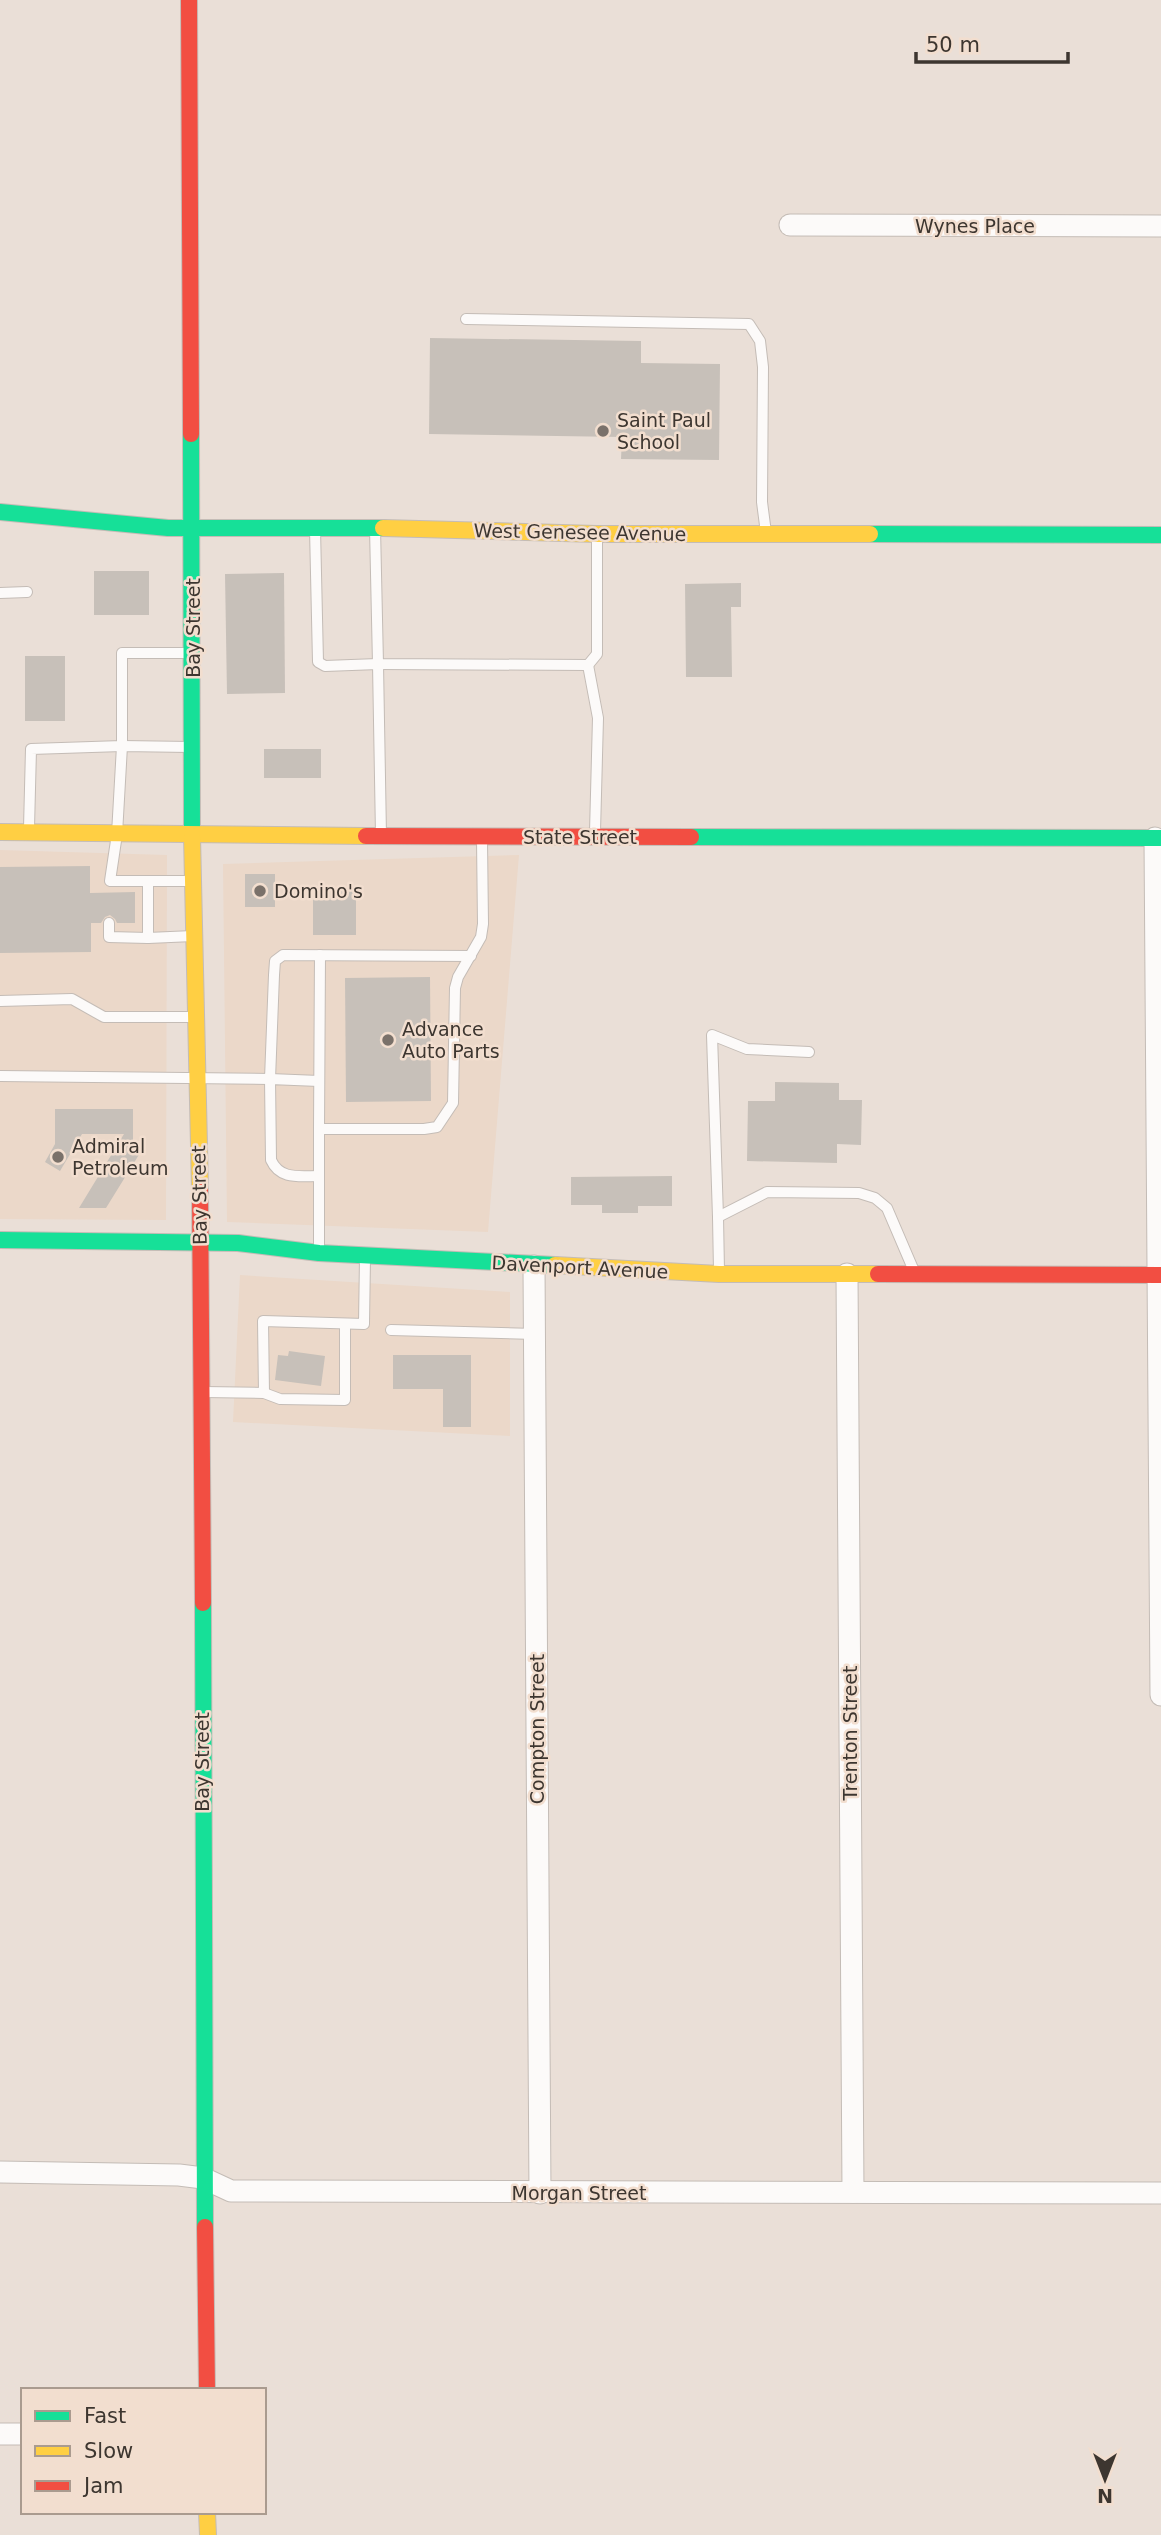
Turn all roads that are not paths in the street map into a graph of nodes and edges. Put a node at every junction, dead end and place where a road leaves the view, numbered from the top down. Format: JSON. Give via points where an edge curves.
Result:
{"nodes":[{"id":1,"x":189,"y":0,"type":"edge"},
{"id":2,"x":790,"y":225,"type":"dead end"},
{"id":3,"x":1161,"y":226,"type":"edge"},
{"id":4,"x":466,"y":319,"type":"dead end"},
{"id":5,"x":0,"y":512,"type":"edge"},
{"id":6,"x":193,"y":527,"type":"junction"},
{"id":7,"x":375,"y":528,"type":"junction"},
{"id":8,"x":315,"y":529,"type":"junction"},
{"id":9,"x":766,"y":533,"type":"junction"},
{"id":10,"x":597,"y":534,"type":"junction"},
{"id":11,"x":1161,"y":534,"type":"edge"},
{"id":12,"x":27,"y":592,"type":"dead end"},
{"id":13,"x":0,"y":593,"type":"edge"},
{"id":14,"x":192,"y":653,"type":"junction"},
{"id":15,"x":378,"y":664,"type":"junction"},
{"id":16,"x":588,"y":664,"type":"junction"},
{"id":17,"x":122,"y":746,"type":"junction"},
{"id":18,"x":192,"y":747,"type":"junction"},
{"id":19,"x":0,"y":832,"type":"edge"},
{"id":20,"x":29,"y":832,"type":"junction"},
{"id":21,"x":117,"y":834,"type":"junction"},
{"id":22,"x":192,"y":836,"type":"junction"},
{"id":23,"x":381,"y":836,"type":"junction"},
{"id":24,"x":482,"y":837,"type":"junction"},
{"id":25,"x":595,"y":837,"type":"junction"},
{"id":26,"x":1158,"y":838,"type":"edge"},
{"id":27,"x":148,"y":881,"type":"junction"},
{"id":28,"x":193,"y":881,"type":"junction"},
{"id":29,"x":109,"y":923,"type":"dead end"},
{"id":30,"x":195,"y":936,"type":"junction"},
{"id":31,"x":148,"y":939,"type":"junction"},
{"id":32,"x":320,"y":955,"type":"junction"},
{"id":33,"x":471,"y":956,"type":"junction"},
{"id":34,"x":0,"y":1001,"type":"edge"},
{"id":35,"x":197,"y":1017,"type":"junction"},
{"id":36,"x":809,"y":1052,"type":"dead end"},
{"id":37,"x":0,"y":1076,"type":"edge"},
{"id":38,"x":270,"y":1079,"type":"junction"},
{"id":39,"x":197,"y":1080,"type":"junction"},
{"id":40,"x":319,"y":1081,"type":"junction"},
{"id":41,"x":319,"y":1129,"type":"junction"},
{"id":42,"x":319,"y":1176,"type":"junction"},
{"id":43,"x":718,"y":1217,"type":"junction"},
{"id":44,"x":0,"y":1240,"type":"edge"},
{"id":45,"x":201,"y":1241,"type":"junction"},
{"id":46,"x":318,"y":1253,"type":"junction"},
{"id":47,"x":365,"y":1255,"type":"junction"},
{"id":48,"x":534,"y":1266,"type":"junction"},
{"id":49,"x":719,"y":1274,"type":"junction"},
{"id":50,"x":847,"y":1274,"type":"junction"},
{"id":51,"x":916,"y":1274,"type":"junction"},
{"id":52,"x":1160,"y":1275,"type":"edge"},
{"id":53,"x":345,"y":1324,"type":"junction"},
{"id":54,"x":391,"y":1330,"type":"dead end"},
{"id":55,"x":535,"y":1334,"type":"junction"},
{"id":56,"x":201,"y":1392,"type":"junction"},
{"id":57,"x":264,"y":1393,"type":"junction"},
{"id":58,"x":1161,"y":1695,"type":"edge"},
{"id":59,"x":0,"y":2172,"type":"edge"},
{"id":60,"x":203,"y":2178,"type":"junction"},
{"id":61,"x":853,"y":2192,"type":"junction"},
{"id":62,"x":540,"y":2193,"type":"junction"},
{"id":63,"x":1161,"y":2193,"type":"edge"},
{"id":64,"x":206,"y":2388,"type":"edge"},
{"id":65,"x":0,"y":2434,"type":"edge"},
{"id":66,"x":21,"y":2434,"type":"edge"},
{"id":67,"x":208,"y":2514,"type":"edge"},
{"id":68,"x":208,"y":2535,"type":"edge"}],
"edges":[{"from":1,"to":6,"type":"main road","name":"Bay Street"},
{"from":2,"to":3,"type":"street","name":"Wynes Place"},
{"from":4,"to":9,"type":"lane","via":[[749,324],[760,341],[763,367]]},
{"from":5,"to":6,"type":"main road","name":"West Genesee Avenue"},
{"from":6,"to":8,"type":"main road","name":"West Genesee Avenue"},
{"from":6,"to":14,"type":"main road","name":"Bay Street"},
{"from":7,"to":8,"type":"main road","name":"West Genesee Avenue"},
{"from":7,"to":10,"type":"main road","name":"West Genesee Avenue"},
{"from":7,"to":15,"type":"lane"},
{"from":8,"to":15,"type":"lane","via":[[317,662],[325,666]]},
{"from":9,"to":10,"type":"main road","name":"West Genesee Avenue"},
{"from":9,"to":11,"type":"main road","name":"West Genesee Avenue"},
{"from":10,"to":16,"type":"lane","via":[[597,654]]},
{"from":12,"to":13,"type":"lane"},
{"from":14,"to":17,"type":"lane","via":[[122,653]]},
{"from":14,"to":18,"type":"main road","name":"Bay Street"},
{"from":15,"to":16,"type":"lane"},
{"from":15,"to":23,"type":"lane"},
{"from":16,"to":25,"type":"lane","via":[[598,718]]},
{"from":17,"to":18,"type":"lane"},
{"from":17,"to":20,"type":"lane","via":[[31,749]]},
{"from":17,"to":21,"type":"lane"},
{"from":18,"to":22,"type":"main road","name":"Bay Street"},
{"from":19,"to":20,"type":"main road","name":"State Street"},
{"from":20,"to":21,"type":"main road","name":"State Street"},
{"from":21,"to":22,"type":"main road","name":"State Street"},
{"from":21,"to":27,"type":"lane","via":[[110,887]]},
{"from":22,"to":23,"type":"main road","name":"State Street"},
{"from":22,"to":28,"type":"main road","name":"Bay Street"},
{"from":23,"to":24,"type":"main road","name":"State Street"},
{"from":24,"to":25,"type":"main road","name":"State Street"},
{"from":24,"to":33,"type":"lane","via":[[483,924]]},
{"from":25,"to":26,"type":"main road","name":"State Street"},
{"from":26,"to":52,"type":"street"},
{"from":27,"to":28,"type":"lane"},
{"from":27,"to":31,"type":"lane"},
{"from":28,"to":30,"type":"main road","name":"Bay Street"},
{"from":29,"to":31,"type":"lane","via":[[109,937]]},
{"from":30,"to":31,"type":"lane"},
{"from":30,"to":35,"type":"main road","name":"Bay Street"},
{"from":32,"to":33,"type":"lane"},
{"from":32,"to":38,"type":"lane","via":[[284,955],[275,961]]},
{"from":32,"to":40,"type":"lane"},
{"from":33,"to":41,"type":"lane","via":[[455,988],[453,1103],[446,1117],[437,1127],[424,1129]]},
{"from":34,"to":35,"type":"lane","via":[[72,999],[104,1017]]},
{"from":35,"to":39,"type":"main road","name":"Bay Street"},
{"from":36,"to":43,"type":"lane","via":[[747,1049],[712,1035]]},
{"from":37,"to":39,"type":"lane"},
{"from":38,"to":39,"type":"lane"},
{"from":38,"to":40,"type":"lane"},
{"from":38,"to":42,"type":"lane","via":[[275,1169],[284,1176]]},
{"from":39,"to":45,"type":"main road","name":"Bay Street"},
{"from":40,"to":41,"type":"lane"},
{"from":41,"to":42,"type":"lane"},
{"from":42,"to":46,"type":"lane"},
{"from":43,"to":49,"type":"lane"},
{"from":43,"to":51,"type":"lane","via":[[767,1192],[859,1193],[887,1208]]},
{"from":44,"to":45,"type":"main road","name":"Davenport Avenue"},
{"from":45,"to":46,"type":"main road","name":"Davenport Avenue"},
{"from":45,"to":56,"type":"main road","name":"Bay Street"},
{"from":46,"to":47,"type":"main road","name":"Davenport Avenue"},
{"from":47,"to":48,"type":"main road","name":"Davenport Avenue"},
{"from":47,"to":53,"type":"lane","via":[[364,1324]]},
{"from":48,"to":49,"type":"main road","name":"Davenport Avenue"},
{"from":48,"to":55,"type":"street","name":"Compton Street"},
{"from":49,"to":50,"type":"main road","name":"Davenport Avenue"},
{"from":50,"to":51,"type":"main road","name":"Davenport Avenue"},
{"from":50,"to":61,"type":"street","name":"Trenton Street"},
{"from":51,"to":52,"type":"main road","name":"Davenport Avenue"},
{"from":52,"to":58,"type":"street"},
{"from":53,"to":57,"type":"lane","via":[[263,1321]]},
{"from":53,"to":57,"type":"lane","via":[[345,1400],[279,1399]]},
{"from":54,"to":55,"type":"lane"},
{"from":55,"to":62,"type":"street","name":"Compton Street"},
{"from":56,"to":57,"type":"lane"},
{"from":56,"to":60,"type":"main road","name":"Bay Street"},
{"from":59,"to":60,"type":"street","name":"Morgan Street"},
{"from":60,"to":62,"type":"street","name":"Morgan Street","via":[[231,2191]]},
{"from":60,"to":64,"type":"main road","name":"Bay Street"},
{"from":61,"to":62,"type":"street","name":"Morgan Street"},
{"from":61,"to":63,"type":"street","name":"Morgan Street"},
{"from":65,"to":66,"type":"street"},
{"from":67,"to":68,"type":"main road"}]}
